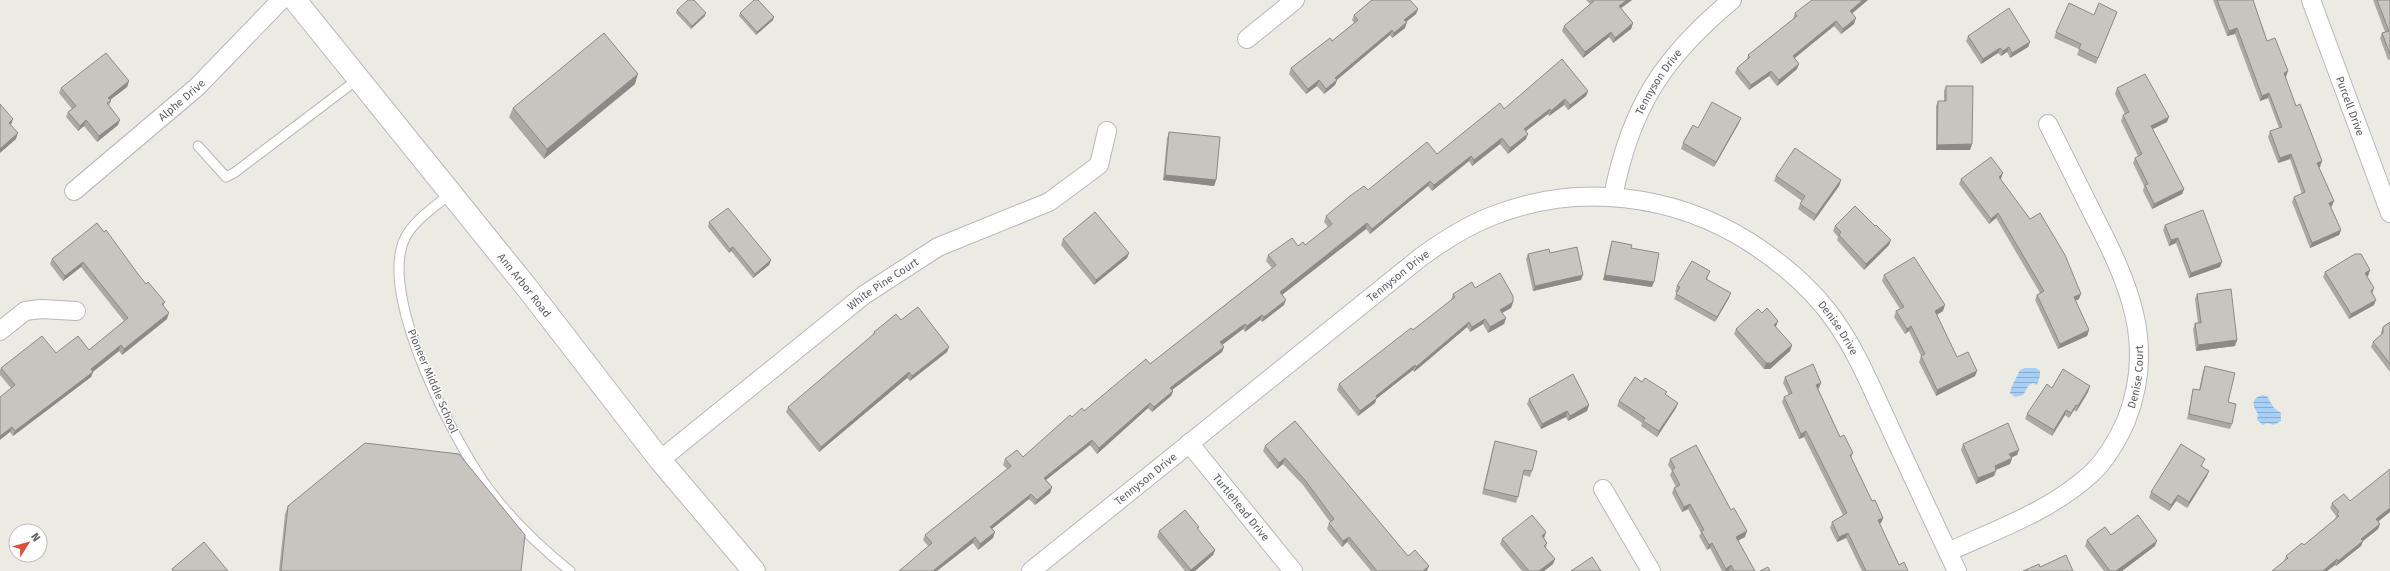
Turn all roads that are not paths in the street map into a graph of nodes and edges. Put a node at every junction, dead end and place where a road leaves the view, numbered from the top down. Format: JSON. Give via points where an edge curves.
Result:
{"nodes":[{"id":1,"x":281,"y":0,"type":"edge"},
{"id":2,"x":295,"y":0,"type":"edge"},
{"id":3,"x":1295,"y":0,"type":"edge"},
{"id":4,"x":1732,"y":0,"type":"edge"},
{"id":5,"x":2311,"y":0,"type":"edge"},
{"id":6,"x":1247,"y":39,"type":"dead end"},
{"id":7,"x":358,"y":79,"type":"junction"},
{"id":8,"x":2048,"y":124,"type":"dead end"},
{"id":9,"x":1107,"y":131,"type":"dead end"},
{"id":10,"x":198,"y":146,"type":"dead end"},
{"id":11,"x":74,"y":191,"type":"dead end"},
{"id":12,"x":451,"y":194,"type":"junction"},
{"id":13,"x":1613,"y":197,"type":"junction"},
{"id":14,"x":2390,"y":213,"type":"edge"},
{"id":15,"x":76,"y":311,"type":"dead end"},
{"id":16,"x":0,"y":331,"type":"edge"},
{"id":17,"x":1189,"y":443,"type":"junction"},
{"id":18,"x":660,"y":460,"type":"junction"},
{"id":19,"x":1603,"y":489,"type":"dead end"},
{"id":20,"x":1948,"y":552,"type":"junction"},
{"id":21,"x":570,"y":571,"type":"edge"},
{"id":22,"x":754,"y":571,"type":"edge"},
{"id":23,"x":1031,"y":571,"type":"edge"},
{"id":24,"x":1293,"y":571,"type":"edge"},
{"id":25,"x":1652,"y":571,"type":"edge"},
{"id":26,"x":1957,"y":571,"type":"edge"}],
"edges":[{"from":1,"to":11,"type":"street","name":"Alphe Drive","via":[[197,87]]},
{"from":2,"to":7,"type":"main road","name":"Ann Arbor Road"},
{"from":3,"to":6,"type":"street"},
{"from":4,"to":13,"type":"street","name":"Tennyson Drive","via":[[1675,53],[1652,85],[1626,143]]},
{"from":5,"to":14,"type":"street","name":"Purcell Drive"},
{"from":7,"to":10,"type":"lane","via":[[234,174],[226,177]]},
{"from":7,"to":12,"type":"main road","name":"Ann Arbor Road"},
{"from":8,"to":20,"type":"street","name":"Denise Court","via":[[2127,286],[2137,328],[2139,357],[2134,395],[2122,430],[2109,452],[2083,480],[2037,511]]},
{"from":9,"to":18,"type":"street","name":"White Pine Court","via":[[1099,165],[1050,202],[938,247],[864,296]]},
{"from":12,"to":18,"type":"main road","name":"Ann Arbor Road"},
{"from":12,"to":21,"type":"lane","name":"Pioneer Middle School","via":[[415,224],[405,238],[399,259],[399,284],[404,310],[431,382],[453,432],[471,463],[526,534]]},
{"from":13,"to":17,"type":"street","name":"Tennyson Drive","via":[[1555,200],[1526,205],[1492,216],[1452,235],[1420,257]]},
{"from":13,"to":20,"type":"street","name":"Denise Drive","via":[[1662,203],[1712,220],[1768,254],[1810,290],[1835,321],[1856,355]]},
{"from":15,"to":16,"type":"street","via":[[25,311]]},
{"from":17,"to":23,"type":"street","name":"Tennyson Drive"},
{"from":17,"to":24,"type":"street","name":"Turtlehead Drive"},
{"from":18,"to":22,"type":"main road","name":"Ann Arbor Road"},
{"from":19,"to":25,"type":"street"},
{"from":20,"to":26,"type":"street","name":"Denise Drive"}]}
